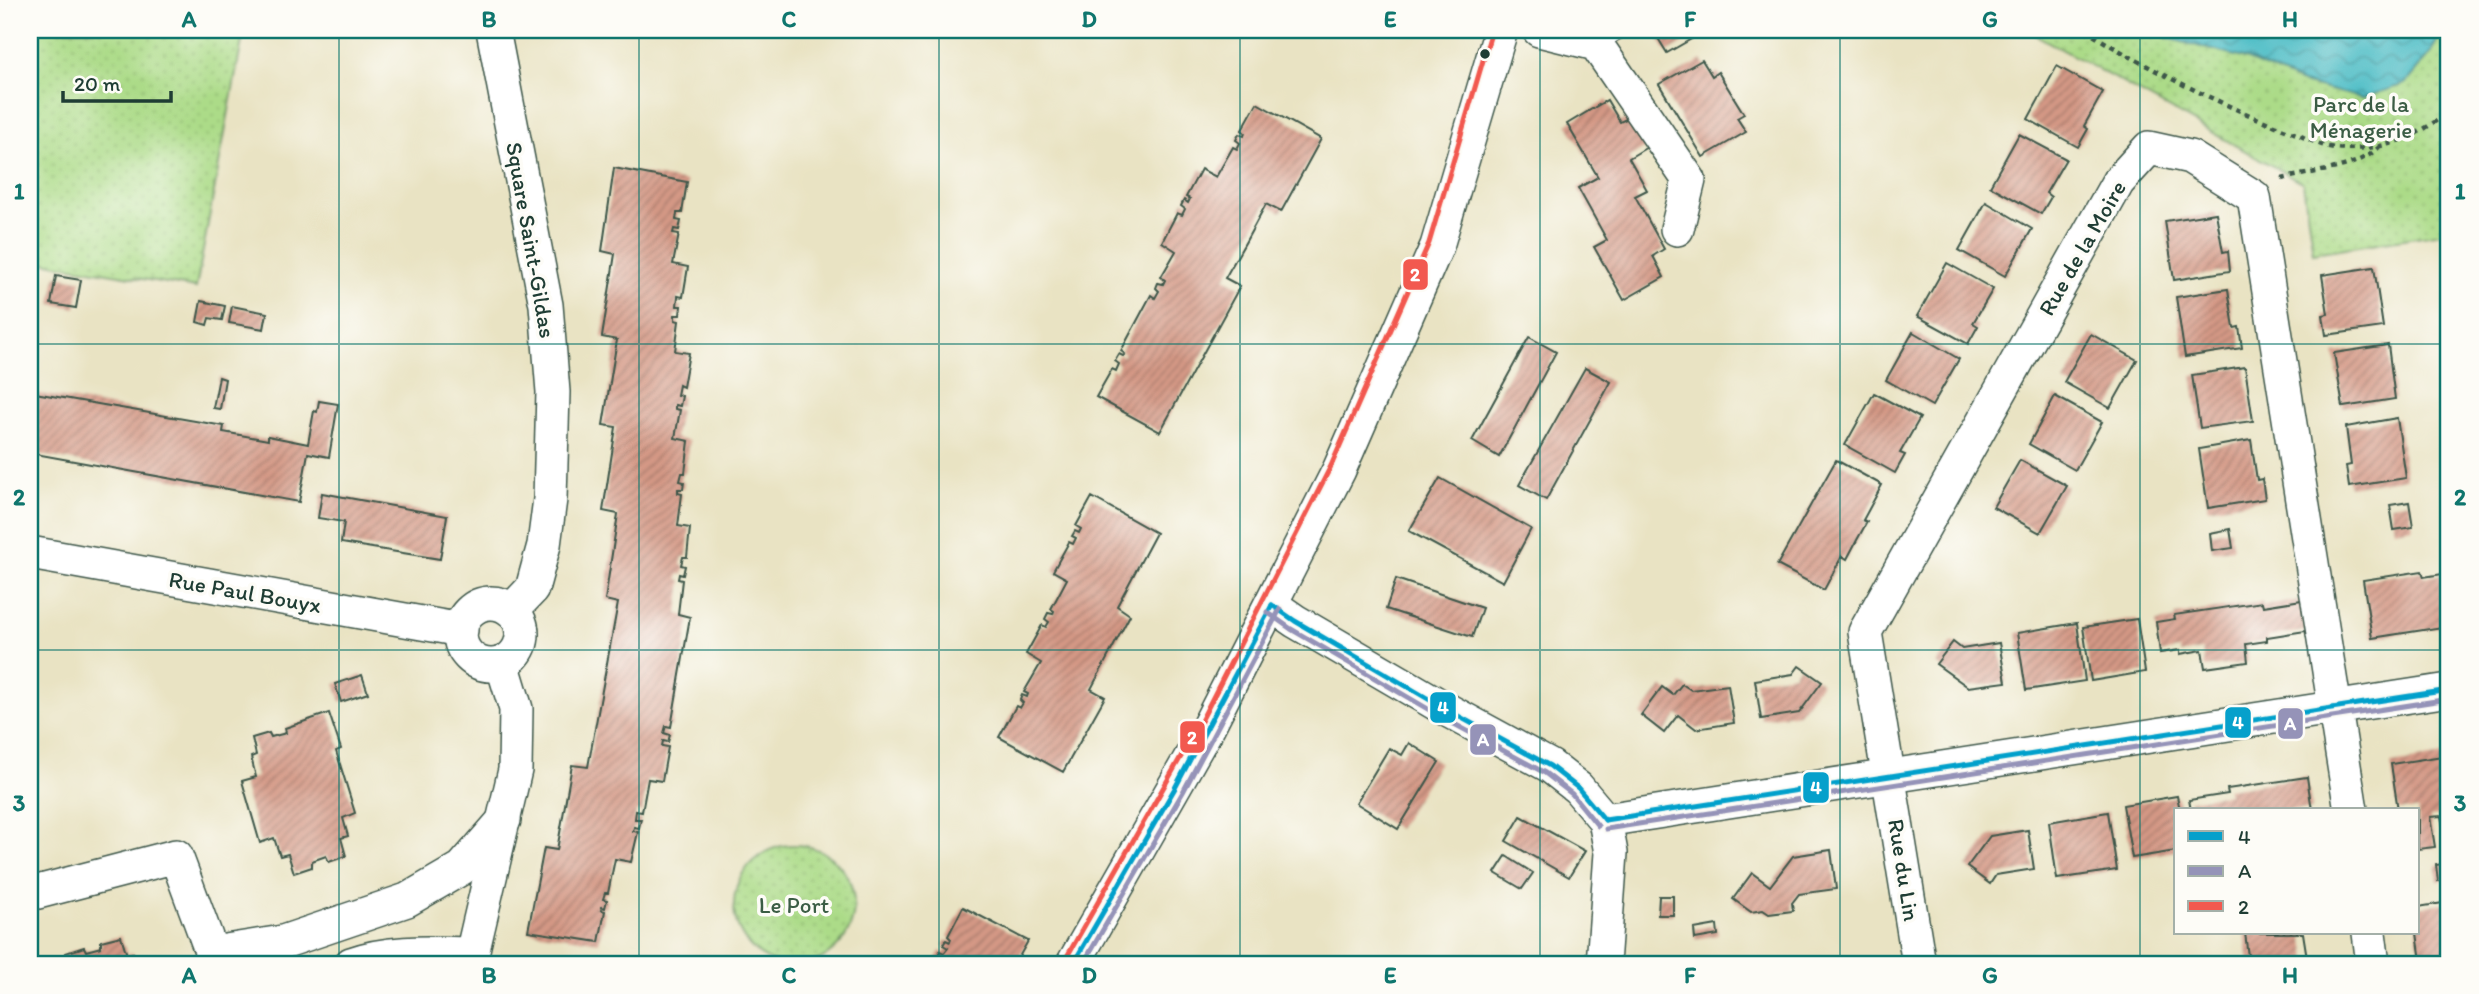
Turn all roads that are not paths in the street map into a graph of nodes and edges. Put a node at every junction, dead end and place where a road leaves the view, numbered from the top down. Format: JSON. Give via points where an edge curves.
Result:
{"nodes":[{"id":1,"x":493,"y":30,"type":"edge"},
{"id":2,"x":1501,"y":30,"type":"edge"},
{"id":3,"x":1539,"y":30,"type":"edge"},
{"id":4,"x":1608,"y":37,"type":"edge"},
{"id":5,"x":1677,"y":229,"type":"dead end"},
{"id":6,"x":30,"y":553,"type":"edge"},
{"id":7,"x":1272,"y":605,"type":"junction"},
{"id":8,"x":512,"y":610,"type":"junction"},
{"id":9,"x":461,"y":630,"type":"junction"},
{"id":10,"x":502,"y":663,"type":"junction"},
{"id":11,"x":2449,"y":690,"type":"edge"},
{"id":12,"x":2335,"y":707,"type":"junction"},
{"id":13,"x":1889,"y":777,"type":"junction"},
{"id":14,"x":2351,"y":808,"type":"edge"},
{"id":15,"x":505,"y":820,"type":"junction"},
{"id":16,"x":1605,"y":820,"type":"junction"},
{"id":17,"x":30,"y":894,"type":"edge"},
{"id":18,"x":2369,"y":934,"type":"edge"},
{"id":19,"x":214,"y":959,"type":"edge"},
{"id":20,"x":472,"y":959,"type":"edge"},
{"id":21,"x":351,"y":964,"type":"edge"},
{"id":22,"x":1073,"y":964,"type":"edge"},
{"id":23,"x":1603,"y":964,"type":"edge"},
{"id":24,"x":1919,"y":964,"type":"edge"},
{"id":25,"x":2373,"y":964,"type":"edge"}],
"edges":[{"from":1,"to":8,"type":"street","name":"Square Saint-Gildas","via":[[546,305],[553,392],[544,545],[532,589]]},
{"from":2,"to":7,"type":"street","via":[[1437,246],[1339,470]]},
{"from":3,"to":4,"type":"street"},
{"from":4,"to":5,"type":"street","via":[[1689,180]]},
{"from":6,"to":9,"type":"street","name":"Rue Paul Bouyx"},
{"from":7,"to":16,"type":"street","via":[[1550,766],[1578,788]]},
{"from":7,"to":22,"type":"street","via":[[1188,765]]},
{"from":8,"to":9,"type":"street","via":[[494,603],[476,607]]},
{"from":8,"to":10,"type":"street","via":[[522,628],[522,639]]},
{"from":9,"to":10,"type":"street","via":[[461,640],[472,658]]},
{"from":10,"to":15,"type":"street","via":[[516,709],[516,770]]},
{"from":11,"to":12,"type":"street"},
{"from":12,"to":13,"type":"street"},
{"from":12,"to":13,"type":"street","name":"Rue de la Moire","via":[[2254,197],[2190,157],[2148,148],[2118,182],[1865,632]]},
{"from":12,"to":14,"type":"street"},
{"from":13,"to":16,"type":"street"},
{"from":13,"to":24,"type":"street","name":"Rue du Lin"},
{"from":15,"to":19,"type":"street","via":[[462,867],[407,900],[283,942]]},
{"from":15,"to":20,"type":"street"},
{"from":16,"to":23,"type":"street","via":[[1611,853]]},
{"from":17,"to":19,"type":"street","via":[[176,856]]},
{"from":18,"to":25,"type":"street"},
{"from":20,"to":21,"type":"street","via":[[421,952]]}]}
